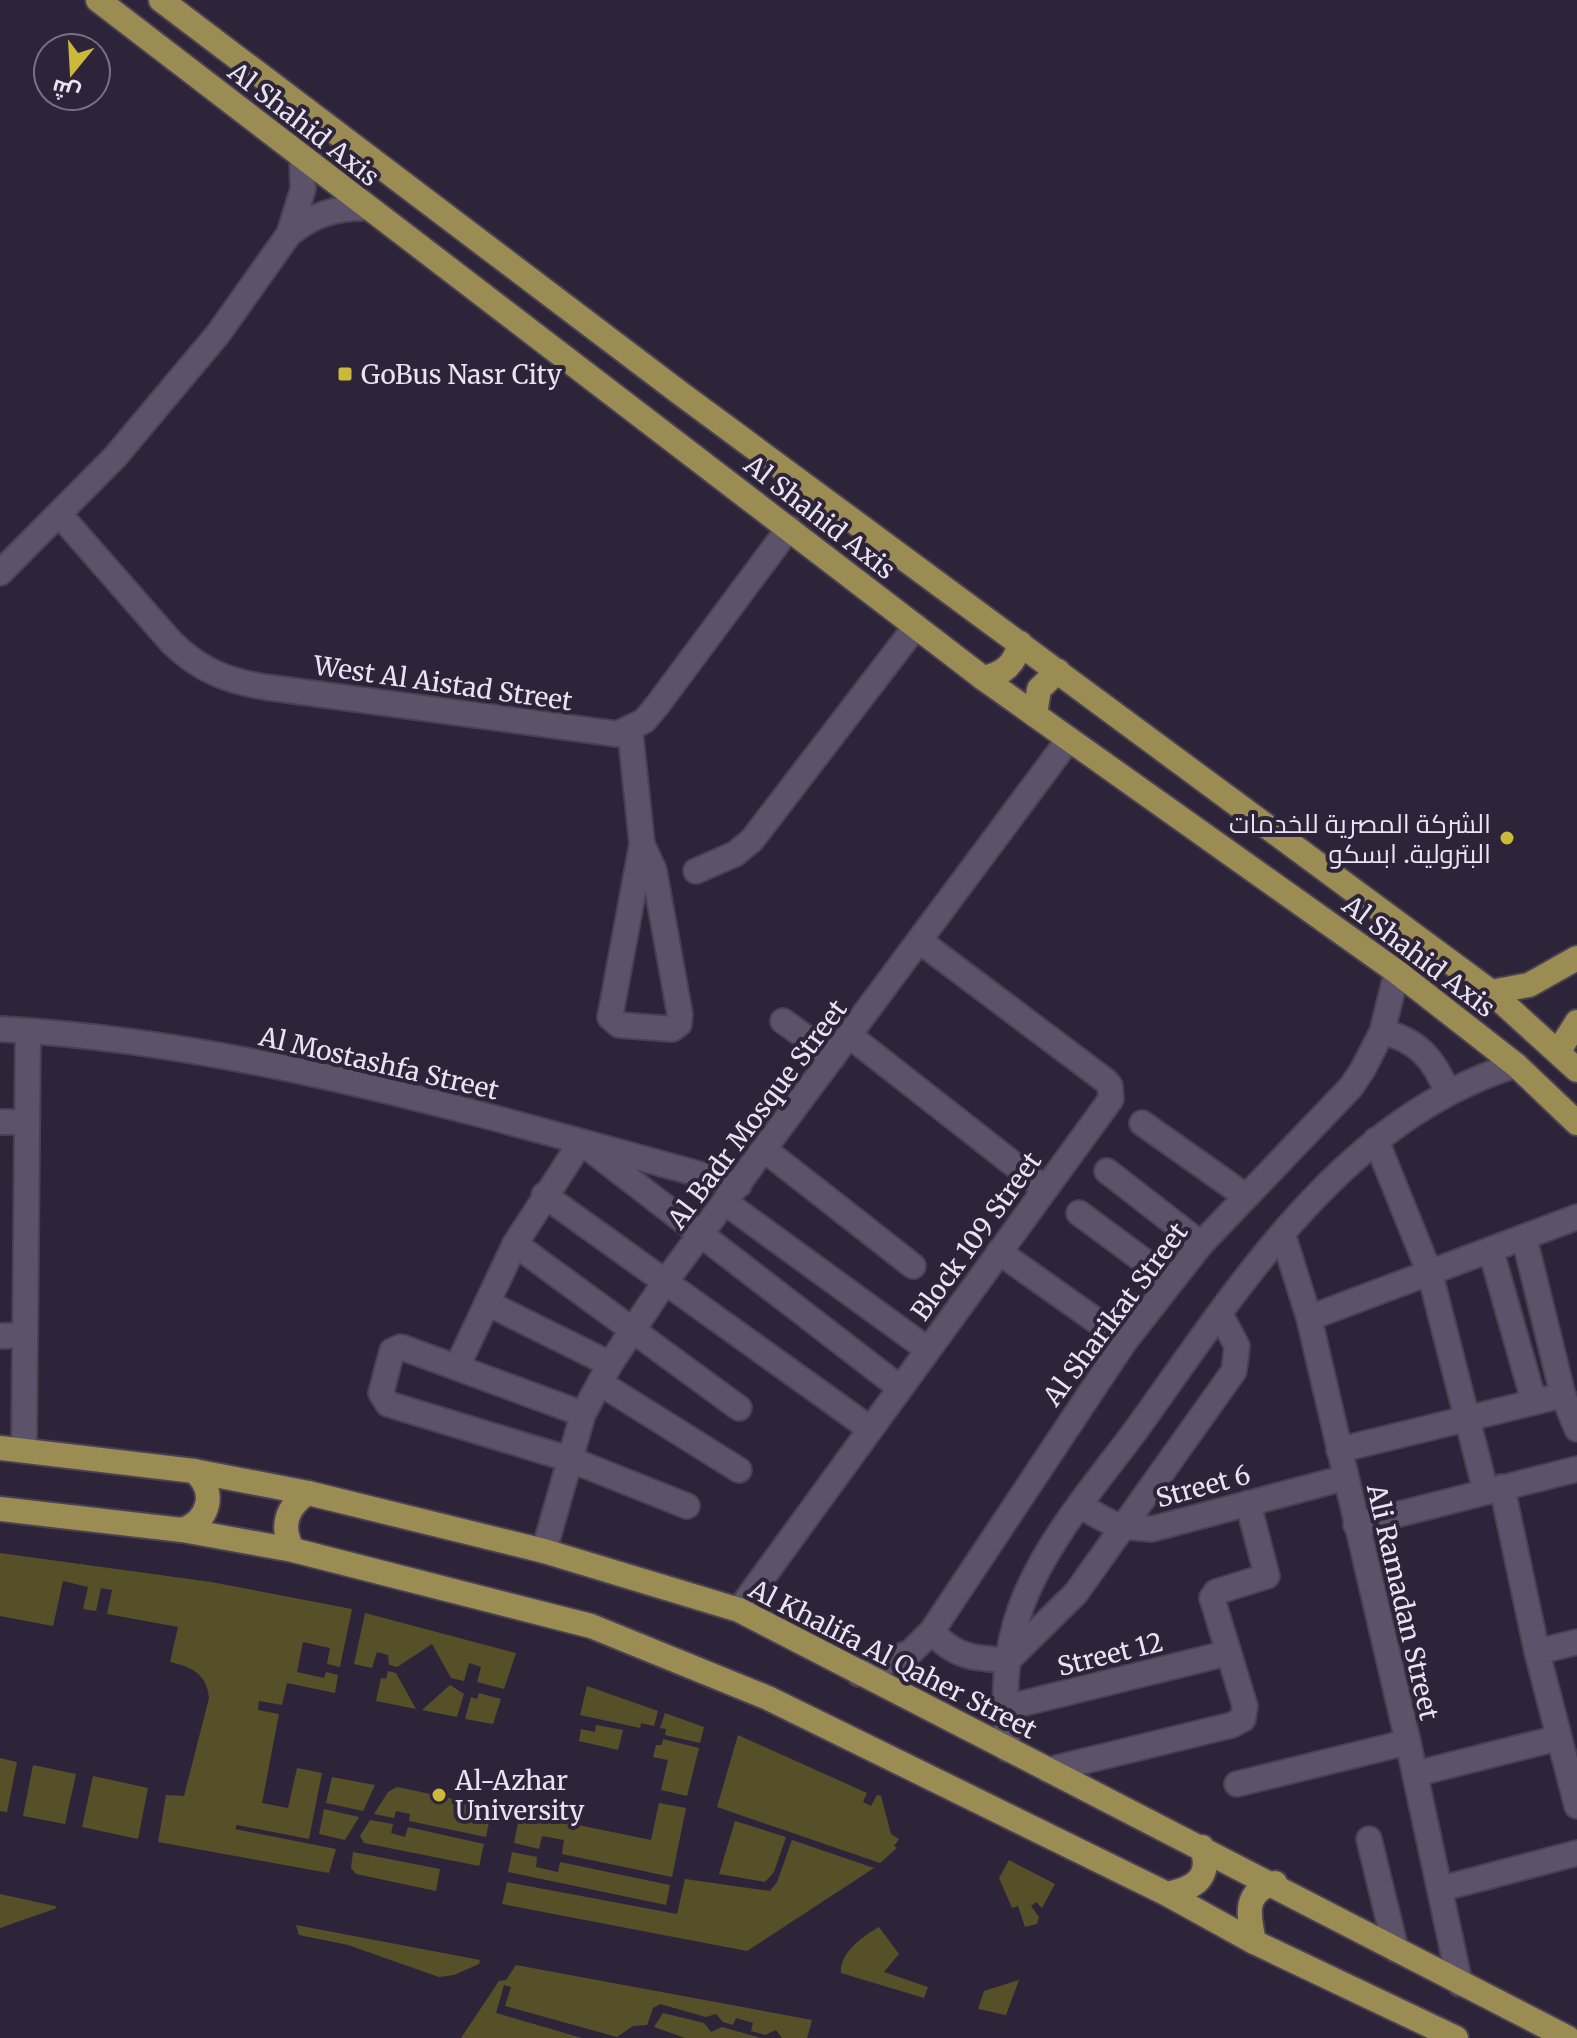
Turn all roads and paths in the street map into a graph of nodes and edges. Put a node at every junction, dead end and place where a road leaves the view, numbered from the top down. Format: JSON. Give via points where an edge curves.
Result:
{"nodes":[{"id":1,"x":98,"y":0,"type":"edge"},
{"id":2,"x":161,"y":0,"type":"edge"},
{"id":3,"x":302,"y":158,"type":"junction"},
{"id":4,"x":367,"y":208,"type":"junction"},
{"id":5,"x":289,"y":234,"type":"junction"},
{"id":6,"x":60,"y":515,"type":"junction"},
{"id":7,"x":789,"y":528,"type":"junction"},
{"id":8,"x":0,"y":573,"type":"edge"},
{"id":9,"x":916,"y":626,"type":"junction"},
{"id":10,"x":1020,"y":643,"type":"junction"},
{"id":11,"x":1058,"y":671,"type":"junction"},
{"id":12,"x":983,"y":678,"type":"junction"},
{"id":13,"x":1035,"y":715,"type":"junction"},
{"id":14,"x":630,"y":730,"type":"junction"},
{"id":15,"x":1069,"y":739,"type":"junction"},
{"id":16,"x":642,"y":844,"type":"junction"},
{"id":17,"x":696,"y":871,"type":"dead end"},
{"id":18,"x":921,"y":942,"type":"junction"},
{"id":19,"x":1577,"y":958,"type":"edge"},
{"id":20,"x":1397,"y":972,"type":"junction"},
{"id":21,"x":1491,"y":992,"type":"junction"},
{"id":22,"x":783,"y":1021,"type":"dead end"},
{"id":23,"x":1577,"y":1022,"type":"edge"},
{"id":24,"x":0,"y":1029,"type":"edge"},
{"id":25,"x":28,"y":1031,"type":"junction"},
{"id":26,"x":1382,"y":1032,"type":"junction"},
{"id":27,"x":850,"y":1036,"type":"junction"},
{"id":28,"x":1558,"y":1052,"type":"junction"},
{"id":29,"x":833,"y":1057,"type":"junction"},
{"id":30,"x":1516,"y":1065,"type":"junction"},
{"id":31,"x":1577,"y":1070,"type":"edge"},
{"id":32,"x":1447,"y":1092,"type":"junction"},
{"id":33,"x":0,"y":1122,"type":"edge"},
{"id":34,"x":27,"y":1122,"type":"junction"},
{"id":35,"x":1142,"y":1123,"type":"dead end"},
{"id":36,"x":1577,"y":1123,"type":"edge"},
{"id":37,"x":1376,"y":1140,"type":"junction"},
{"id":38,"x":581,"y":1142,"type":"junction"},
{"id":39,"x":765,"y":1150,"type":"junction"},
{"id":40,"x":1107,"y":1171,"type":"dead end"},
{"id":41,"x":1045,"y":1189,"type":"junction"},
{"id":42,"x":732,"y":1194,"type":"junction"},
{"id":43,"x":544,"y":1195,"type":"junction"},
{"id":44,"x":1244,"y":1195,"type":"junction"},
{"id":45,"x":1079,"y":1213,"type":"dead end"},
{"id":46,"x":1577,"y":1217,"type":"edge"},
{"id":47,"x":1283,"y":1235,"type":"junction"},
{"id":48,"x":700,"y":1236,"type":"junction"},
{"id":49,"x":1524,"y":1237,"type":"junction"},
{"id":50,"x":515,"y":1244,"type":"junction"},
{"id":51,"x":1201,"y":1244,"type":"junction"},
{"id":52,"x":1491,"y":1251,"type":"junction"},
{"id":53,"x":999,"y":1252,"type":"junction"},
{"id":54,"x":913,"y":1266,"type":"dead end"},
{"id":55,"x":1430,"y":1274,"type":"junction"},
{"id":56,"x":1171,"y":1281,"type":"junction"},
{"id":57,"x":665,"y":1282,"type":"junction"},
{"id":58,"x":487,"y":1303,"type":"junction"},
{"id":59,"x":1220,"y":1314,"type":"junction"},
{"id":60,"x":1309,"y":1318,"type":"junction"},
{"id":61,"x":634,"y":1328,"type":"junction"},
{"id":62,"x":25,"y":1335,"type":"junction"},
{"id":63,"x":0,"y":1336,"type":"edge"},
{"id":64,"x":1125,"y":1341,"type":"junction"},
{"id":65,"x":927,"y":1349,"type":"junction"},
{"id":66,"x":457,"y":1367,"type":"junction"},
{"id":67,"x":605,"y":1374,"type":"junction"},
{"id":68,"x":899,"y":1387,"type":"junction"},
{"id":69,"x":1563,"y":1395,"type":"junction"},
{"id":70,"x":1534,"y":1402,"type":"junction"},
{"id":71,"x":739,"y":1408,"type":"dead end"},
{"id":72,"x":583,"y":1414,"type":"junction"},
{"id":73,"x":1467,"y":1418,"type":"junction"},
{"id":74,"x":869,"y":1428,"type":"junction"},
{"id":75,"x":1577,"y":1429,"type":"edge"},
{"id":76,"x":12,"y":1448,"type":"edge"},
{"id":77,"x":1339,"y":1450,"type":"junction"},
{"id":78,"x":569,"y":1459,"type":"junction"},
{"id":79,"x":1577,"y":1469,"type":"edge"},
{"id":80,"x":739,"y":1470,"type":"dead end"},
{"id":81,"x":194,"y":1471,"type":"junction"},
{"id":82,"x":1344,"y":1478,"type":"junction"},
{"id":83,"x":1494,"y":1489,"type":"junction"},
{"id":84,"x":308,"y":1493,"type":"junction"},
{"id":85,"x":1248,"y":1503,"type":"junction"},
{"id":86,"x":687,"y":1506,"type":"dead end"},
{"id":87,"x":1080,"y":1506,"type":"junction"},
{"id":88,"x":0,"y":1509,"type":"edge"},
{"id":89,"x":1356,"y":1525,"type":"junction"},
{"id":90,"x":1126,"y":1528,"type":"junction"},
{"id":91,"x":182,"y":1530,"type":"junction"},
{"id":92,"x":293,"y":1550,"type":"junction"},
{"id":93,"x":544,"y":1551,"type":"junction"},
{"id":94,"x":739,"y":1610,"type":"junction"},
{"id":95,"x":932,"y":1631,"type":"junction"},
{"id":96,"x":1577,"y":1642,"type":"edge"},
{"id":97,"x":1537,"y":1652,"type":"junction"},
{"id":98,"x":1228,"y":1653,"type":"junction"},
{"id":99,"x":1008,"y":1660,"type":"junction"},
{"id":100,"x":859,"y":1674,"type":"junction"},
{"id":101,"x":1004,"y":1708,"type":"junction"},
{"id":102,"x":1408,"y":1742,"type":"junction"},
{"id":103,"x":1008,"y":1750,"type":"junction"},
{"id":104,"x":1566,"y":1752,"type":"edge"},
{"id":105,"x":1048,"y":1770,"type":"junction"},
{"id":106,"x":1415,"y":1774,"type":"junction"},
{"id":107,"x":1237,"y":1784,"type":"dead end"},
{"id":108,"x":1577,"y":1806,"type":"edge"},
{"id":109,"x":1369,"y":1839,"type":"dead end"},
{"id":110,"x":1202,"y":1847,"type":"junction"},
{"id":111,"x":1577,"y":1853,"type":"edge"},
{"id":112,"x":1275,"y":1883,"type":"junction"},
{"id":113,"x":1440,"y":1889,"type":"junction"},
{"id":114,"x":1167,"y":1894,"type":"junction"},
{"id":115,"x":1254,"y":1942,"type":"junction"},
{"id":116,"x":1396,"y":1950,"type":"junction"},
{"id":117,"x":1460,"y":1984,"type":"junction"},
{"id":118,"x":1456,"y":2038,"type":"edge"},
{"id":119,"x":1568,"y":2038,"type":"edge"}],
"edges":[{"from":1,"to":3,"type":"main road","name":"Al Shahid Axis"},
{"from":2,"to":10,"type":"main road","name":"Al Shahid Axis"},
{"from":3,"to":4,"type":"main road","name":"Al Shahid Axis"},
{"from":3,"to":5,"type":"street","via":[[303,189]]},
{"from":4,"to":5,"type":"street","via":[[317,215]]},
{"from":4,"to":7,"type":"main road","name":"Al Shahid Axis"},
{"from":5,"to":6,"type":"street","via":[[168,397]]},
{"from":6,"to":8,"type":"street"},
{"from":6,"to":14,"type":"street","name":"West Al Aistad Street","via":[[172,643],[214,675],[265,687],[587,732]]},
{"from":7,"to":9,"type":"main road","name":"Al Shahid Axis"},
{"from":7,"to":14,"type":"street","via":[[656,707]]},
{"from":9,"to":12,"type":"main road","name":"Al Shahid Axis"},
{"from":9,"to":17,"type":"street","via":[[752,840],[735,854]]},
{"from":10,"to":11,"type":"main road","name":"Al Shahid Axis"},
{"from":10,"to":12,"type":"main road","via":[[1012,663]]},
{"from":11,"to":13,"type":"main road","via":[[1039,689]]},
{"from":11,"to":21,"type":"main road","name":"Al Shahid Axis"},
{"from":12,"to":13,"type":"main road","name":"Al Shahid Axis"},
{"from":13,"to":15,"type":"main road","name":"Al Shahid Axis"},
{"from":14,"to":16,"type":"street"},
{"from":15,"to":18,"type":"street","name":"Al Badr Mosque Street"},
{"from":15,"to":20,"type":"main road","name":"Al Shahid Axis"},
{"from":16,"to":16,"type":"street","via":[[654,870],[680,1015],[672,1029],[619,1025],[610,1017]]},
{"from":18,"to":27,"type":"street","name":"Al Badr Mosque Street"},
{"from":18,"to":41,"type":"street","name":"Block 109 Street","via":[[1110,1086],[1111,1099]]},
{"from":19,"to":21,"type":"main road","via":[[1529,985]]},
{"from":20,"to":26,"type":"street","name":"Al Sharikat Street"},
{"from":20,"to":30,"type":"main road","name":"Al Shahid Axis"},
{"from":21,"to":28,"type":"main road","name":"Al Shahid Axis"},
{"from":22,"to":29,"type":"street"},
{"from":23,"to":28,"type":"main road"},
{"from":24,"to":25,"type":"street","name":"Al Mostashfa Street"},
{"from":25,"to":34,"type":"street"},
{"from":25,"to":38,"type":"street","name":"Al Mostashfa Street","via":[[203,1051],[376,1088]]},
{"from":26,"to":32,"type":"street","via":[[1427,1055]]},
{"from":26,"to":44,"type":"street","name":"Al Sharikat Street","via":[[1351,1087]]},
{"from":27,"to":29,"type":"street","name":"Al Badr Mosque Street"},
{"from":27,"to":41,"type":"street"},
{"from":28,"to":31,"type":"main road","name":"Al Shahid Axis"},
{"from":29,"to":39,"type":"street","name":"Al Badr Mosque Street"},
{"from":30,"to":32,"type":"street"},
{"from":30,"to":36,"type":"main road","name":"Al Shahid Axis"},
{"from":32,"to":37,"type":"street"},
{"from":33,"to":34,"type":"street"},
{"from":34,"to":62,"type":"street"},
{"from":35,"to":44,"type":"street"},
{"from":37,"to":47,"type":"street"},
{"from":37,"to":55,"type":"street"},
{"from":38,"to":42,"type":"street","name":"Al Mostashfa Street"},
{"from":38,"to":43,"type":"street"},
{"from":38,"to":48,"type":"street"},
{"from":39,"to":42,"type":"street","name":"Al Badr Mosque Street"},
{"from":39,"to":54,"type":"street"},
{"from":40,"to":51,"type":"street"},
{"from":41,"to":53,"type":"street","name":"Block 109 Street"},
{"from":42,"to":48,"type":"street","name":"Al Badr Mosque Street"},
{"from":42,"to":65,"type":"street"},
{"from":43,"to":50,"type":"street"},
{"from":43,"to":57,"type":"street"},
{"from":44,"to":51,"type":"street","name":"Al Sharikat Street"},
{"from":45,"to":56,"type":"street"},
{"from":46,"to":49,"type":"street"},
{"from":47,"to":59,"type":"street"},
{"from":47,"to":60,"type":"street","name":"Ali Ramadan Street"},
{"from":48,"to":57,"type":"street","name":"Al Badr Mosque Street"},
{"from":48,"to":68,"type":"street"},
{"from":49,"to":52,"type":"street"},
{"from":49,"to":69,"type":"street"},
{"from":50,"to":58,"type":"street"},
{"from":50,"to":61,"type":"street"},
{"from":51,"to":56,"type":"street","name":"Al Sharikat Street"},
{"from":52,"to":55,"type":"street"},
{"from":52,"to":70,"type":"street"},
{"from":53,"to":64,"type":"street"},
{"from":53,"to":65,"type":"street","name":"Block 109 Street"},
{"from":55,"to":60,"type":"street"},
{"from":55,"to":73,"type":"street"},
{"from":56,"to":64,"type":"street","name":"Al Sharikat Street"},
{"from":57,"to":61,"type":"street","name":"Al Badr Mosque Street"},
{"from":57,"to":74,"type":"street"},
{"from":58,"to":66,"type":"street"},
{"from":58,"to":67,"type":"street"},
{"from":59,"to":87,"type":"street"},
{"from":59,"to":90,"type":"street","via":[[1237,1346],[1234,1371]]},
{"from":60,"to":77,"type":"street","name":"Ali Ramadan Street"},
{"from":61,"to":67,"type":"street","name":"Al Badr Mosque Street"},
{"from":61,"to":71,"type":"street"},
{"from":62,"to":63,"type":"street"},
{"from":62,"to":76,"type":"street"},
{"from":64,"to":95,"type":"street","name":"Al Sharikat Street"},
{"from":65,"to":68,"type":"street","name":"Block 109 Street"},
{"from":66,"to":72,"type":"street"},
{"from":66,"to":78,"type":"street","via":[[394,1348],[383,1400]]},
{"from":67,"to":72,"type":"street","name":"Al Badr Mosque Street"},
{"from":67,"to":80,"type":"street"},
{"from":68,"to":74,"type":"street","name":"Block 109 Street"},
{"from":69,"to":70,"type":"street"},
{"from":69,"to":75,"type":"street"},
{"from":70,"to":73,"type":"street"},
{"from":72,"to":78,"type":"street","name":"Al Badr Mosque Street"},
{"from":73,"to":77,"type":"street"},
{"from":73,"to":83,"type":"street"},
{"from":74,"to":94,"type":"street","name":"Block 109 Street"},
{"from":76,"to":81,"type":"main road","name":"Al Khalifa Al Qaher Street"},
{"from":77,"to":82,"type":"street","name":"Ali Ramadan Street"},
{"from":78,"to":86,"type":"street"},
{"from":78,"to":93,"type":"street","name":"Al Badr Mosque Street"},
{"from":79,"to":83,"type":"street"},
{"from":81,"to":84,"type":"main road","name":"Al Khalifa Al Qaher Street"},
{"from":81,"to":91,"type":"main road","via":[[205,1484],[209,1501],[197,1523]]},
{"from":82,"to":85,"type":"street","name":"Street 6"},
{"from":82,"to":89,"type":"street","name":"Ali Ramadan Street"},
{"from":83,"to":89,"type":"street"},
{"from":83,"to":97,"type":"street"},
{"from":84,"to":92,"type":"main road","via":[[294,1503],[287,1518],[286,1535]]},
{"from":84,"to":93,"type":"main road","name":"Al Khalifa Al Qaher Street"},
{"from":85,"to":90,"type":"street","name":"Street 6","via":[[1152,1529]]},
{"from":85,"to":98,"type":"street","via":[[1267,1573],[1263,1579],[1213,1594]]},
{"from":87,"to":90,"type":"street","name":"Street 6"},
{"from":87,"to":99,"type":"street","via":[[1027,1591]]},
{"from":88,"to":91,"type":"main road"},
{"from":89,"to":102,"type":"street","name":"Ali Ramadan Street"},
{"from":90,"to":99,"type":"street","via":[[1063,1608]]},
{"from":91,"to":92,"type":"main road"},
{"from":92,"to":114,"type":"main road","via":[[537,1610],[679,1659]]},
{"from":93,"to":94,"type":"main road","name":"Al Khalifa Al Qaher Street"},
{"from":94,"to":100,"type":"main road","name":"Al Khalifa Al Qaher Street"},
{"from":95,"to":99,"type":"street","via":[[964,1656]]},
{"from":95,"to":100,"type":"street","name":"Al Sharikat Street","via":[[899,1659]]},
{"from":96,"to":97,"type":"street"},
{"from":97,"to":104,"type":"street"},
{"from":98,"to":101,"type":"street","name":"Street 12"},
{"from":98,"to":105,"type":"street","via":[[1245,1706],[1238,1723]]},
{"from":99,"to":101,"type":"street"},
{"from":100,"to":103,"type":"main road","name":"Al Khalifa Al Qaher Street"},
{"from":101,"to":103,"type":"street"},
{"from":102,"to":106,"type":"street","name":"Ali Ramadan Street"},
{"from":102,"to":107,"type":"street"},
{"from":103,"to":105,"type":"main road","name":"Al Khalifa Al Qaher Street"},
{"from":104,"to":106,"type":"street"},
{"from":104,"to":108,"type":"street"},
{"from":105,"to":110,"type":"main road","name":"Al Khalifa Al Qaher Street"},
{"from":106,"to":113,"type":"street","name":"Ali Ramadan Street"},
{"from":109,"to":116,"type":"street"},
{"from":110,"to":112,"type":"main road","name":"Al Khalifa Al Qaher Street"},
{"from":110,"to":114,"type":"main road","via":[[1202,1879],[1193,1888]]},
{"from":111,"to":113,"type":"street"},
{"from":112,"to":115,"type":"main road","via":[[1260,1888],[1250,1901]]},
{"from":112,"to":116,"type":"main road","name":"Al Khalifa Al Qaher Street"},
{"from":113,"to":117,"type":"street","name":"Ali Ramadan Street"},
{"from":114,"to":115,"type":"main road"},
{"from":115,"to":118,"type":"main road"},
{"from":116,"to":117,"type":"main road","name":"Al Khalifa Al Qaher Street"},
{"from":117,"to":119,"type":"main road","name":"Al Khalifa Al Qaher Street"}]}
